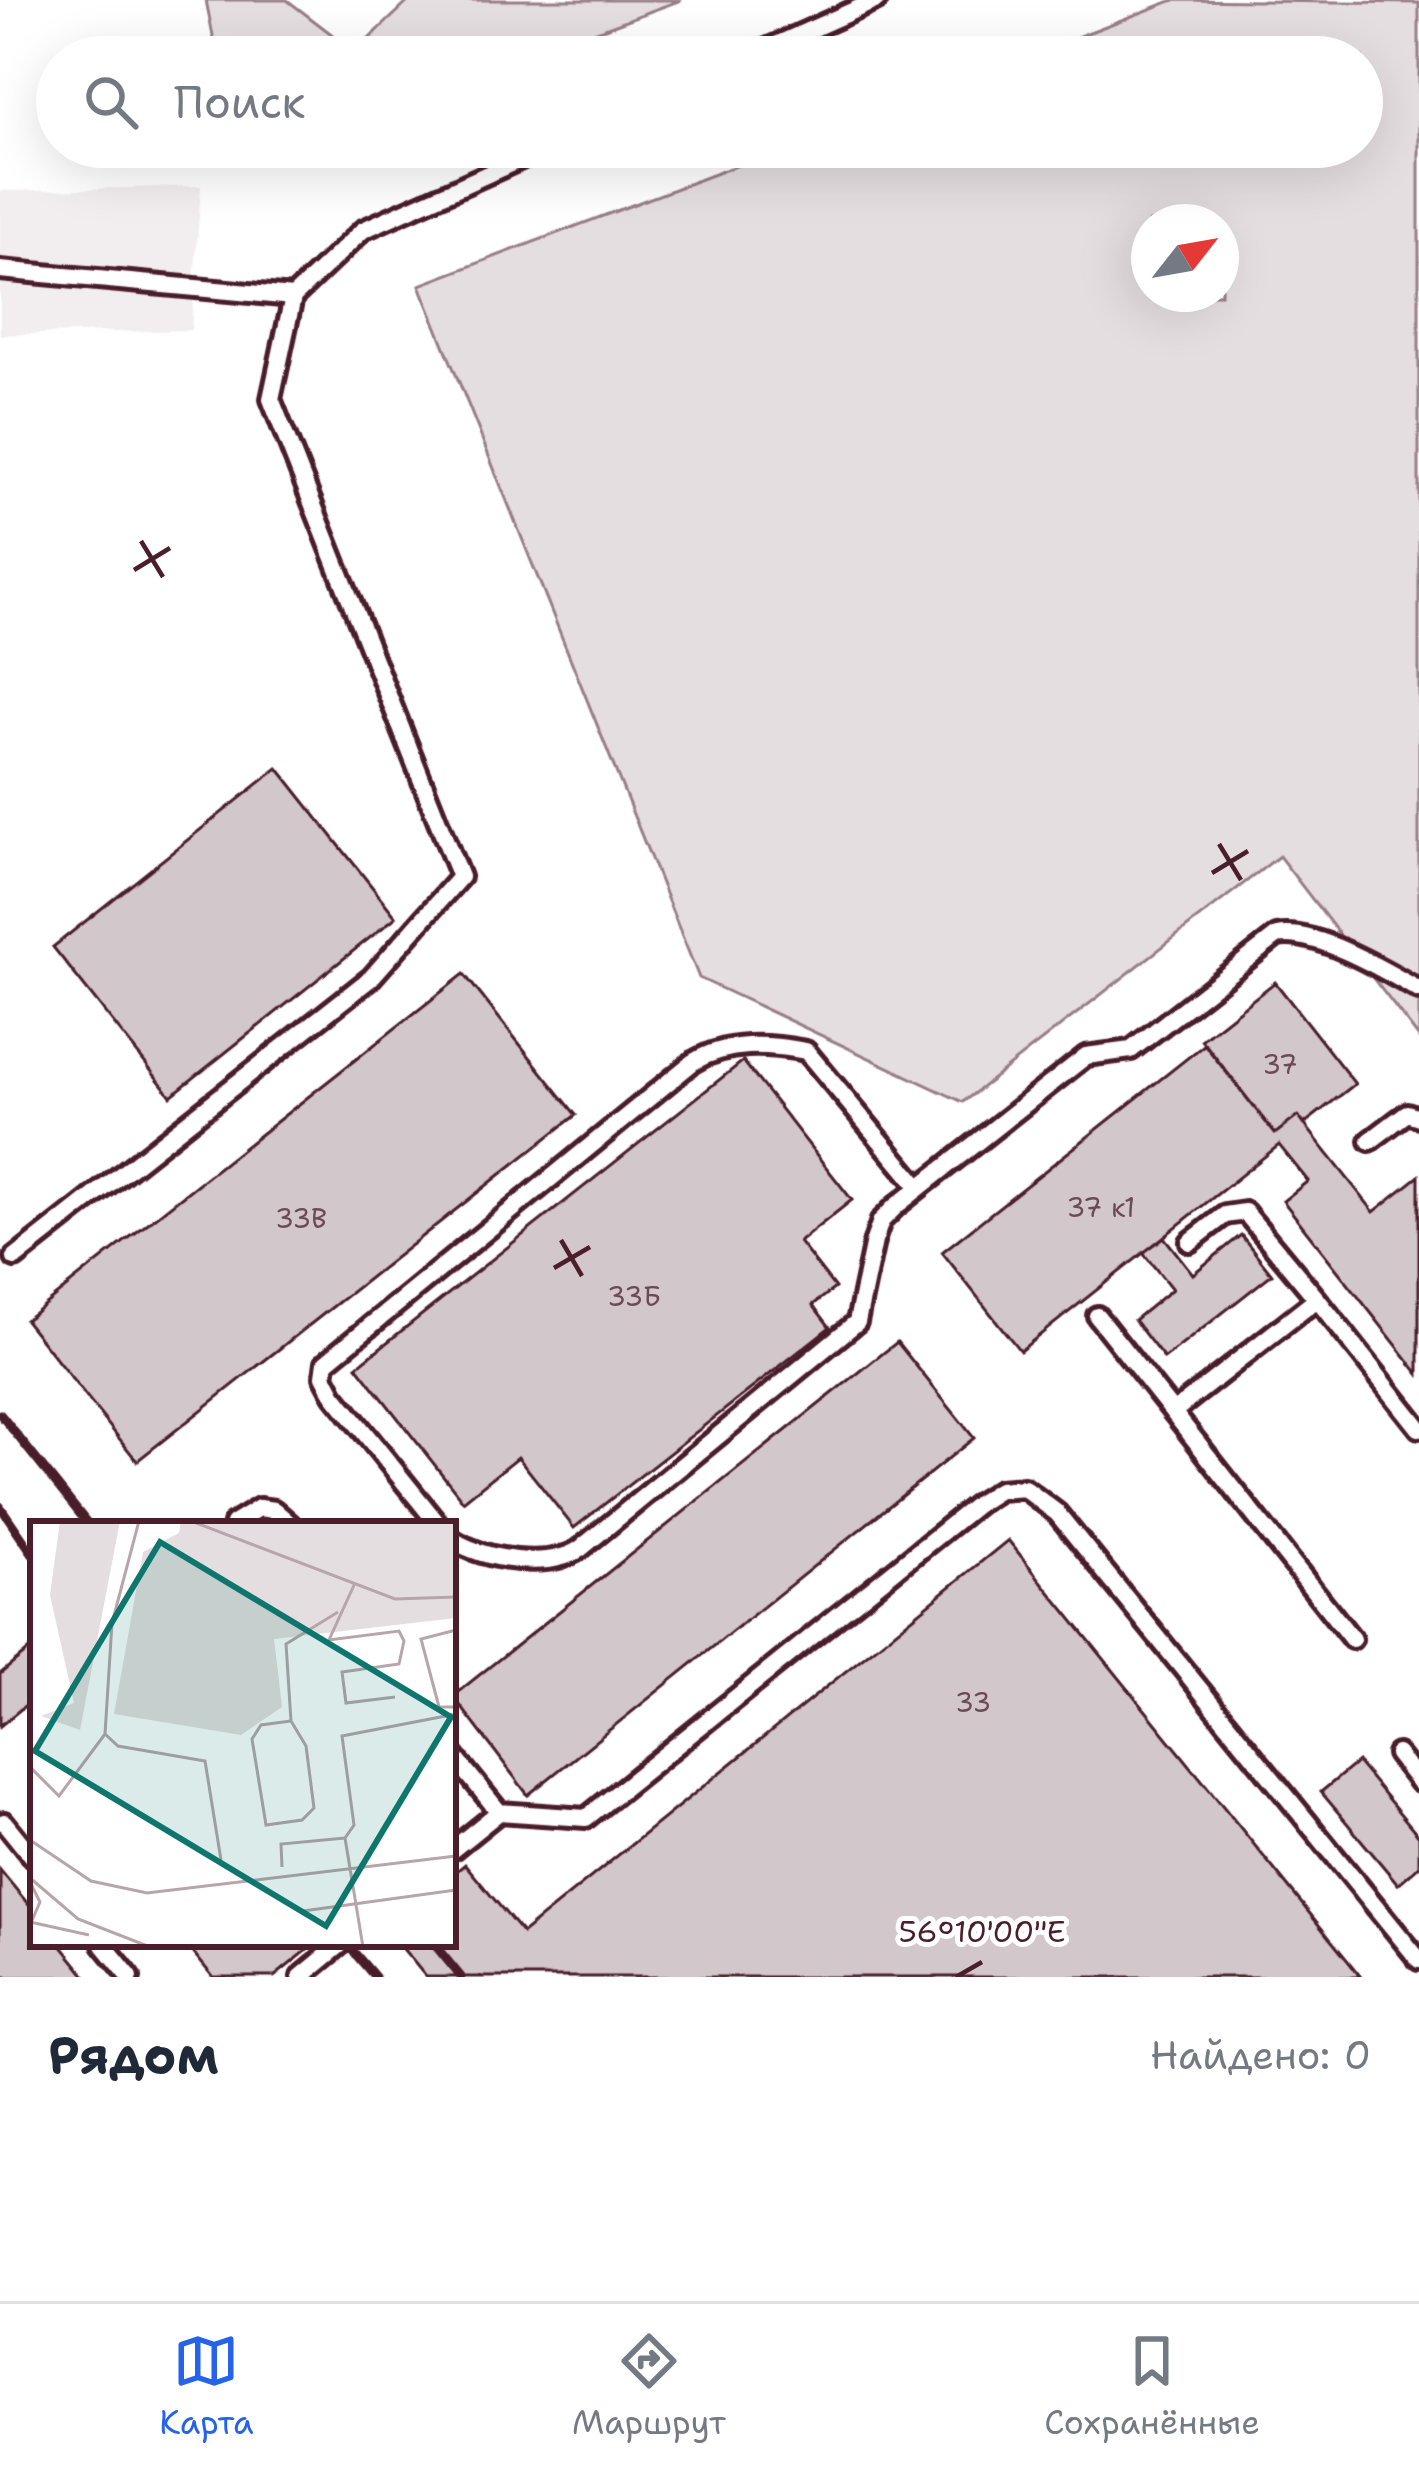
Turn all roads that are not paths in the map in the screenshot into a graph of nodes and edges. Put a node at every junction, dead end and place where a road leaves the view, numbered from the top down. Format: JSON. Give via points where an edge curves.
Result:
{"nodes":[{"id":1,"x":877,"y":0,"type":"edge"},
{"id":2,"x":796,"y":36,"type":"edge"},
{"id":3,"x":501,"y":168,"type":"edge"},
{"id":4,"x":0,"y":271,"type":"edge"},
{"id":5,"x":293,"y":297,"type":"junction"},
{"id":6,"x":1419,"y":990,"type":"edge"},
{"id":7,"x":1419,"y":1117,"type":"edge"},
{"id":8,"x":1370,"y":1141,"type":"dead end"},
{"id":9,"x":919,"y":1187,"type":"junction"},
{"id":10,"x":1190,"y":1242,"type":"dead end"},
{"id":11,"x":15,"y":1258,"type":"dead end"},
{"id":12,"x":1317,"y":1299,"type":"junction"},
{"id":13,"x":1097,"y":1316,"type":"dead end"},
{"id":14,"x":1173,"y":1412,"type":"junction"},
{"id":15,"x":1419,"y":1428,"type":"edge"},
{"id":16,"x":237,"y":1521,"type":"edge"},
{"id":17,"x":287,"y":1521,"type":"edge"},
{"id":18,"x":436,"y":1521,"type":"edge"},
{"id":19,"x":456,"y":1541,"type":"edge"},
{"id":20,"x":1352,"y":1639,"type":"dead end"},
{"id":21,"x":1397,"y":1754,"type":"dead end"},
{"id":22,"x":456,"y":1759,"type":"edge"},
{"id":23,"x":1419,"y":1782,"type":"edge"},
{"id":24,"x":499,"y":1812,"type":"junction"},
{"id":25,"x":4,"y":1822,"type":"dead end"},
{"id":26,"x":456,"y":1847,"type":"edge"},
{"id":27,"x":30,"y":1854,"type":"edge"},
{"id":28,"x":105,"y":1947,"type":"edge"},
{"id":29,"x":337,"y":1947,"type":"edge"},
{"id":30,"x":1419,"y":1960,"type":"edge"},
{"id":31,"x":130,"y":1977,"type":"edge"},
{"id":32,"x":302,"y":1977,"type":"edge"}],
"edges":[{"from":1,"to":2,"type":"lane"},
{"from":3,"to":5,"type":"lane","via":[[363,230]]},
{"from":4,"to":5,"type":"lane"},
{"from":5,"to":11,"type":"lane","via":[[271,399],[460,877],[371,978]]},
{"from":6,"to":9,"type":"lane","via":[[1311,939],[1277,936],[1131,1049],[1086,1056]]},
{"from":7,"to":8,"type":"lane","via":[[1407,1113]]},
{"from":9,"to":18,"type":"lane","via":[[806,1051],[735,1046],[693,1062],[326,1362],[334,1395]]},
{"from":9,"to":19,"type":"lane","via":[[881,1221],[856,1322],[580,1549],[554,1562],[487,1554]]},
{"from":10,"to":12,"type":"lane","via":[[1225,1215],[1245,1212]]},
{"from":12,"to":14,"type":"lane"},
{"from":12,"to":15,"type":"lane"},
{"from":13,"to":14,"type":"lane"},
{"from":14,"to":20,"type":"lane"},
{"from":16,"to":17,"type":"lane","via":[[259,1508]]},
{"from":21,"to":23,"type":"lane"},
{"from":22,"to":24,"type":"lane"},
{"from":24,"to":26,"type":"lane"},
{"from":24,"to":30,"type":"lane","via":[[586,1818],[977,1504],[999,1490],[1024,1488],[1057,1514]]},
{"from":25,"to":27,"type":"lane"},
{"from":28,"to":31,"type":"lane"},
{"from":29,"to":32,"type":"lane"}]}
